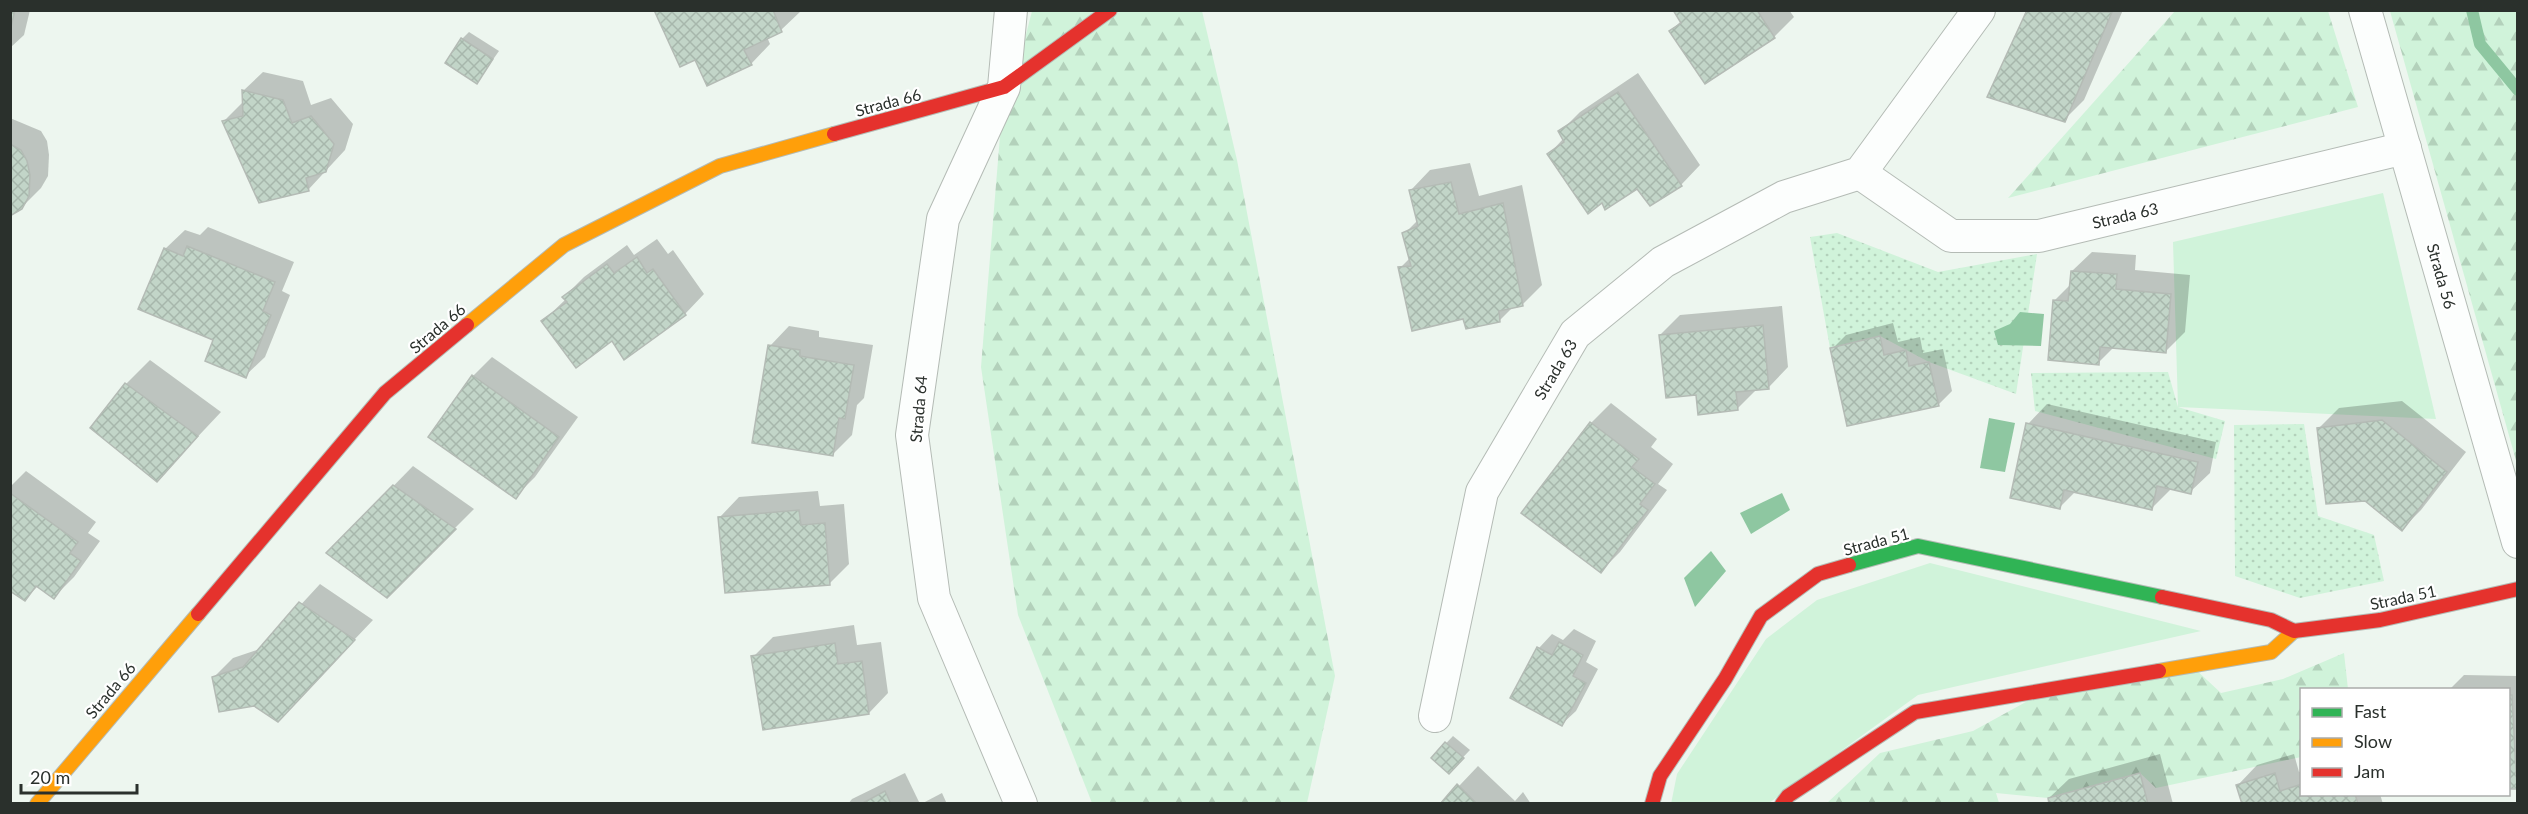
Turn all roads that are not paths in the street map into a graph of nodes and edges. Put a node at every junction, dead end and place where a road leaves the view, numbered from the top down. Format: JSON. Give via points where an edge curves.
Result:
{"nodes":[{"id":1,"x":1011,"y":10,"type":"edge"},
{"id":2,"x":1110,"y":10,"type":"edge"},
{"id":3,"x":1979,"y":10,"type":"edge"},
{"id":4,"x":2365,"y":10,"type":"edge"},
{"id":5,"x":1004,"y":87,"type":"junction"},
{"id":6,"x":2405,"y":148,"type":"junction"},
{"id":7,"x":1860,"y":173,"type":"junction"},
{"id":8,"x":2517,"y":542,"type":"edge"},
{"id":9,"x":2517,"y":589,"type":"edge"},
{"id":10,"x":2294,"y":631,"type":"junction"},
{"id":11,"x":1435,"y":716,"type":"dead end"},
{"id":12,"x":37,"y":804,"type":"edge"},
{"id":13,"x":1021,"y":804,"type":"edge"},
{"id":14,"x":1652,"y":804,"type":"edge"},
{"id":15,"x":1782,"y":804,"type":"edge"}],
"edges":[{"from":1,"to":5,"type":"street","name":"Strada 64"},
{"from":2,"to":5,"type":"street"},
{"from":3,"to":7,"type":"street"},
{"from":4,"to":6,"type":"street","name":"Strada 56"},
{"from":5,"to":12,"type":"street","name":"Strada 66","via":[[720,166],[564,245],[385,393]]},
{"from":5,"to":13,"type":"street","name":"Strada 64","via":[[943,219],[912,435],[934,598]]},
{"from":6,"to":7,"type":"street","name":"Strada 63","via":[[2039,236],[1951,236]]},
{"from":6,"to":8,"type":"street","name":"Strada 56"},
{"from":7,"to":11,"type":"street","name":"Strada 63","via":[[1784,197],[1663,262],[1575,334],[1482,492]]},
{"from":9,"to":10,"type":"street","name":"Strada 51","via":[[2380,620]]},
{"from":10,"to":14,"type":"street","name":"Strada 51","via":[[2271,620],[1918,546],[1818,574],[1761,616],[1725,679],[1660,776]]},
{"from":10,"to":15,"type":"street","via":[[2271,652],[1915,712],[1788,796]]}]}
